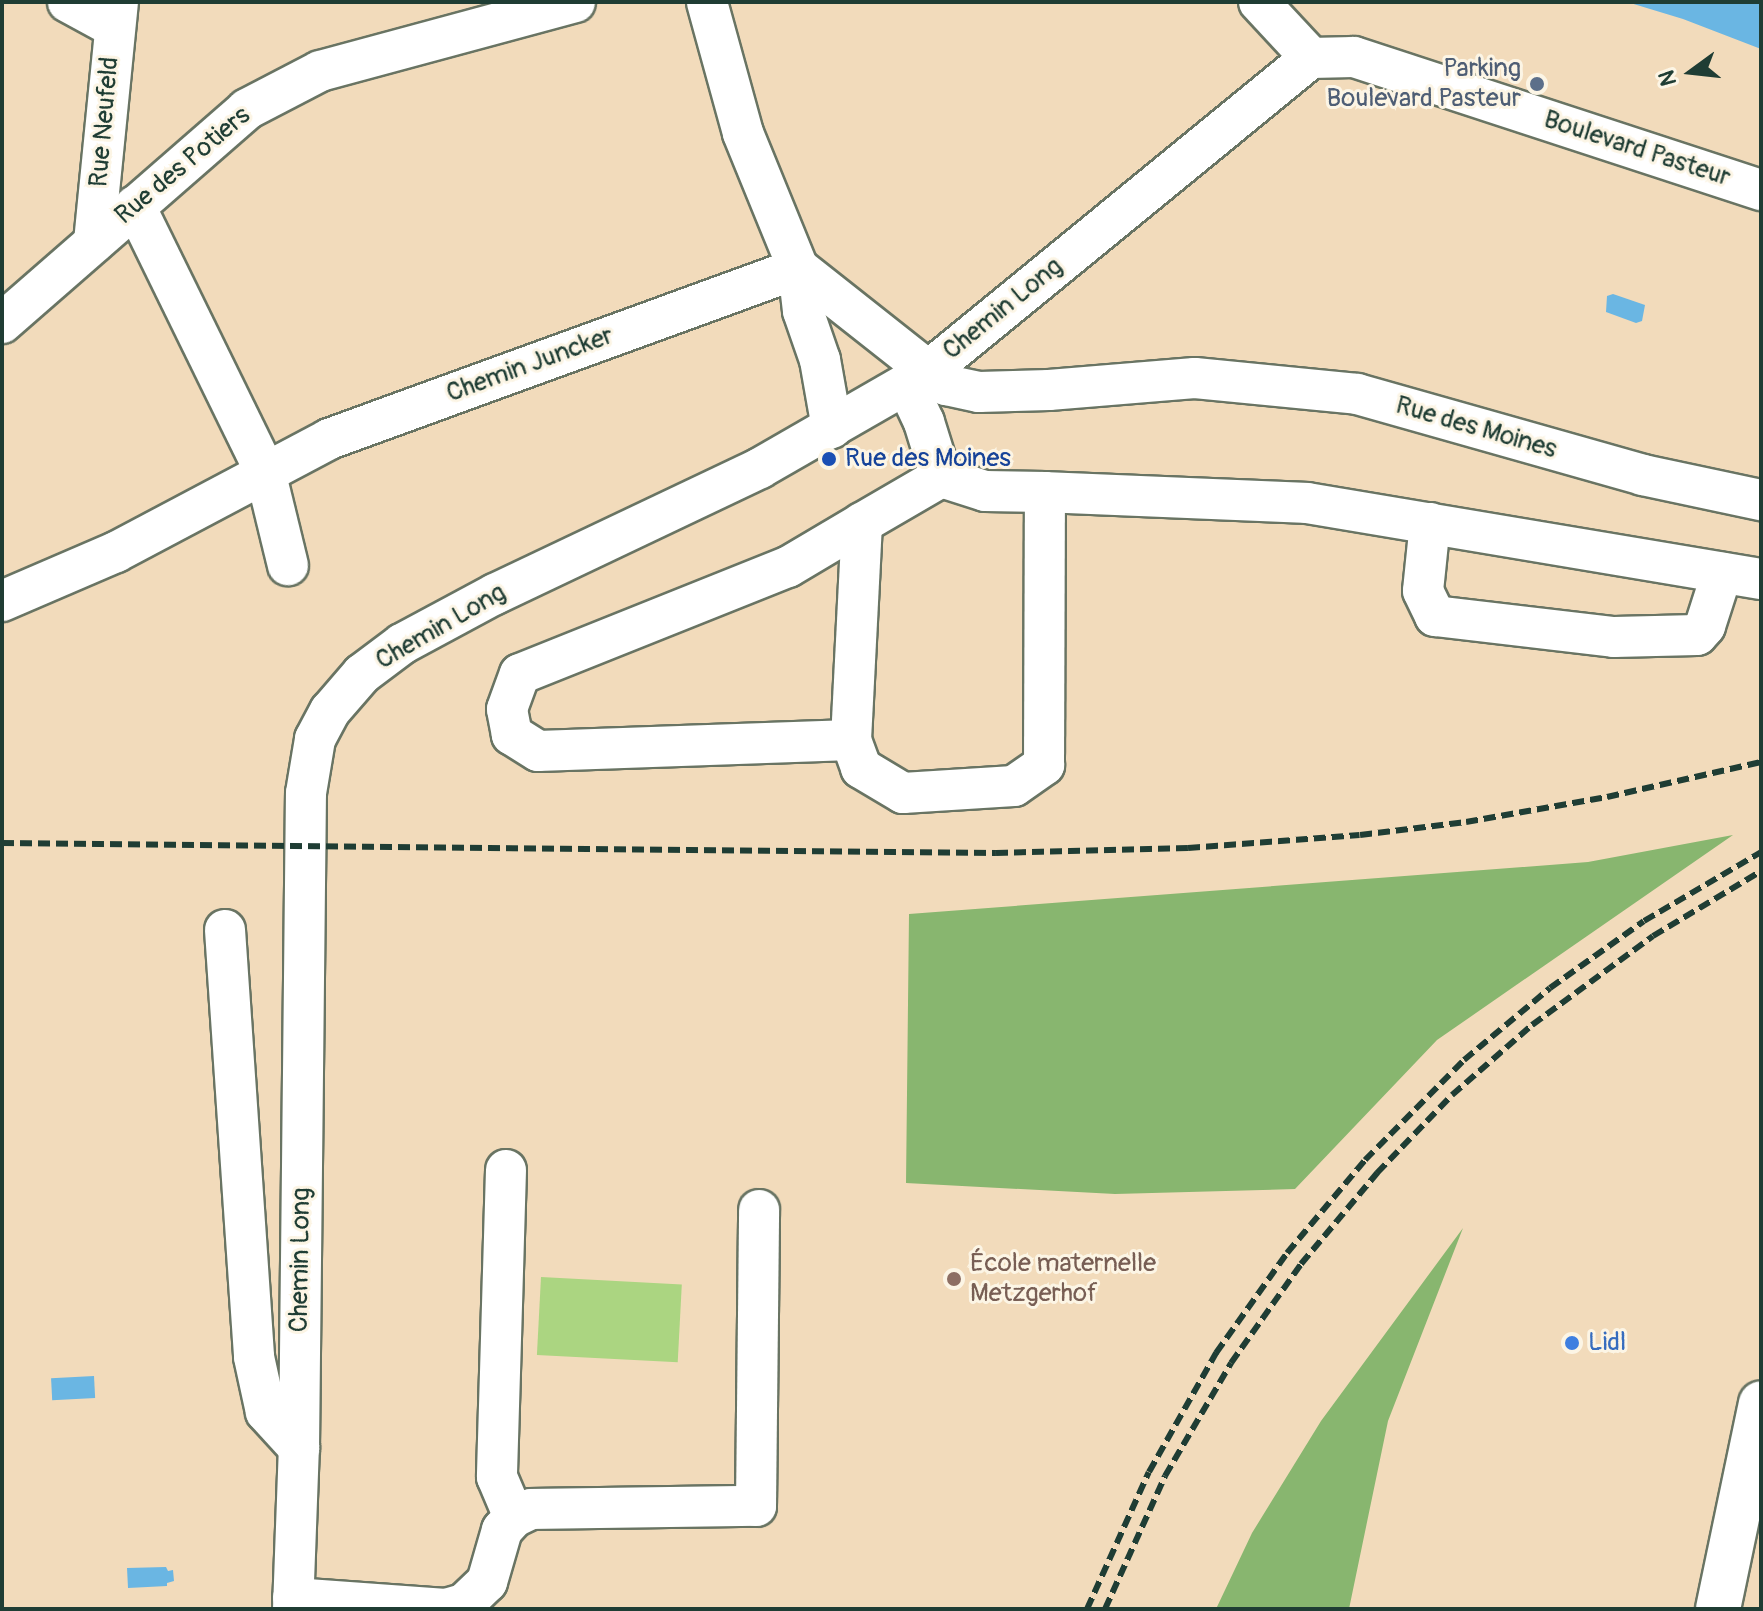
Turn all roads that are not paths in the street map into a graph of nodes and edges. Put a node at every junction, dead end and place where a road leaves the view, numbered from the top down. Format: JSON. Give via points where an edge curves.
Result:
{"nodes":[{"id":1,"x":68,"y":2,"type":"edge"},
{"id":2,"x":575,"y":2,"type":"edge"},
{"id":3,"x":707,"y":2,"type":"edge"},
{"id":4,"x":1259,"y":2,"type":"edge"},
{"id":5,"x":116,"y":15,"type":"edge"},
{"id":6,"x":1311,"y":58,"type":"junction"},
{"id":7,"x":1761,"y":190,"type":"edge"},
{"id":8,"x":135,"y":206,"type":"junction"},
{"id":9,"x":94,"y":242,"type":"junction"},
{"id":10,"x":798,"y":268,"type":"junction"},
{"id":11,"x":3,"y":319,"type":"edge"},
{"id":12,"x":916,"y":378,"type":"junction"},
{"id":13,"x":832,"y":428,"type":"junction"},
{"id":14,"x":265,"y":471,"type":"junction"},
{"id":15,"x":941,"y":477,"type":"junction"},
{"id":16,"x":1045,"y":492,"type":"junction"},
{"id":17,"x":1761,"y":500,"type":"edge"},
{"id":18,"x":862,"y":523,"type":"junction"},
{"id":19,"x":1430,"y":523,"type":"junction"},
{"id":20,"x":288,"y":565,"type":"dead end"},
{"id":21,"x":1722,"y":573,"type":"junction"},
{"id":22,"x":1761,"y":579,"type":"edge"},
{"id":23,"x":2,"y":601,"type":"edge"},
{"id":24,"x":851,"y":740,"type":"junction"},
{"id":25,"x":225,"y":930,"type":"dead end"},
{"id":26,"x":506,"y":1170,"type":"dead end"},
{"id":27,"x":759,"y":1210,"type":"dead end"},
{"id":28,"x":1761,"y":1403,"type":"edge"},
{"id":29,"x":299,"y":1448,"type":"junction"},
{"id":30,"x":514,"y":1517,"type":"junction"},
{"id":31,"x":293,"y":1603,"type":"edge"},
{"id":32,"x":1718,"y":1609,"type":"edge"}],
"edges":[{"from":1,"to":5,"type":"street"},
{"from":2,"to":8,"type":"street","name":"Rue des Potiers","via":[[320,71],[247,109]]},
{"from":3,"to":10,"type":"street","name":"Rue des Moines","via":[[743,133]]},
{"from":4,"to":6,"type":"street"},
{"from":5,"to":9,"type":"street","name":"Rue Neufeld"},
{"from":6,"to":7,"type":"street","name":"Boulevard Pasteur","via":[[1354,57]]},
{"from":6,"to":12,"type":"street","name":"Chemin Long"},
{"from":8,"to":9,"type":"street","name":"Rue des Potiers"},
{"from":8,"to":14,"type":"street"},
{"from":9,"to":11,"type":"street","name":"Rue des Potiers"},
{"from":10,"to":12,"type":"street","name":"Rue des Moines"},
{"from":10,"to":13,"type":"street","name":"Rue des Moines","via":[[803,311],[820,360]]},
{"from":10,"to":14,"type":"street","name":"Chemin Juncker","via":[[329,439]]},
{"from":12,"to":13,"type":"street","name":"Chemin Long"},
{"from":12,"to":15,"type":"street"},
{"from":12,"to":17,"type":"street","name":"Rue des Moines","via":[[979,392],[1195,378],[1357,394],[1643,475]]},
{"from":13,"to":29,"type":"street","name":"Chemin Long","via":[[402,644],[343,693],[315,739],[305,817]]},
{"from":14,"to":20,"type":"street"},
{"from":14,"to":23,"type":"street","name":"Chemin Juncker","via":[[116,552]]},
{"from":15,"to":16,"type":"street","via":[[985,491]]},
{"from":15,"to":18,"type":"street"},
{"from":16,"to":19,"type":"street","via":[[1307,503]]},
{"from":16,"to":24,"type":"street","via":[[1044,765],[1014,786],[903,793],[861,768]]},
{"from":18,"to":24,"type":"street"},
{"from":18,"to":24,"type":"street","via":[[788,567],[520,674],[507,709],[512,735],[538,751]]},
{"from":19,"to":21,"type":"street"},
{"from":19,"to":21,"type":"street","via":[[1423,591],[1435,616],[1614,637],[1697,635],[1705,626]]},
{"from":21,"to":22,"type":"street"},
{"from":25,"to":29,"type":"street","via":[[254,1357],[266,1412]]},
{"from":26,"to":30,"type":"street","via":[[497,1477]]},
{"from":27,"to":30,"type":"street","via":[[756,1506],[531,1509]]},
{"from":28,"to":32,"type":"main road"},
{"from":29,"to":31,"type":"street","name":"Chemin Long"},
{"from":30,"to":31,"type":"street","via":[[502,1530],[487,1582],[464,1604],[446,1609]]}]}
